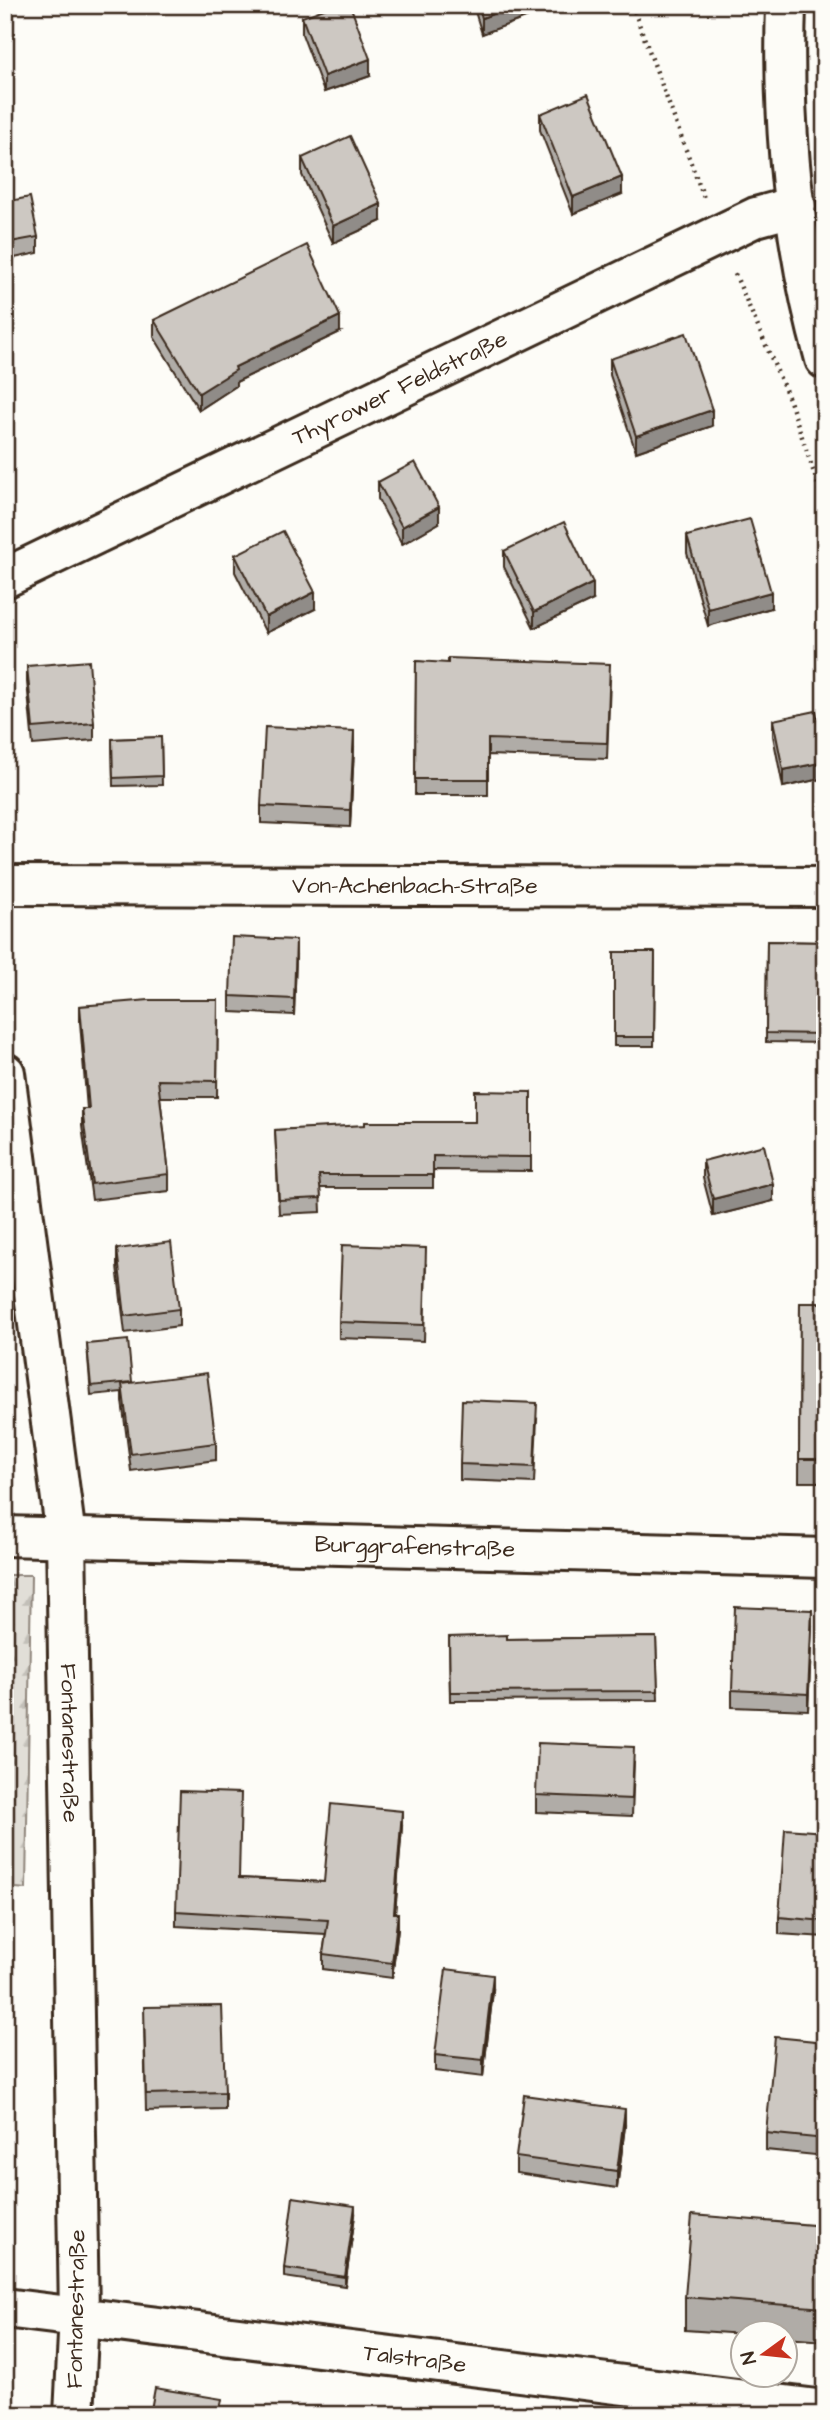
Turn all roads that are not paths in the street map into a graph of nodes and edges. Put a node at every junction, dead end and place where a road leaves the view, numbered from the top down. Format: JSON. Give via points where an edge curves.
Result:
{"nodes":[{"id":1,"x":786,"y":5,"type":"edge"},
{"id":2,"x":796,"y":206,"type":"junction"},
{"id":3,"x":825,"y":359,"type":"edge"},
{"id":4,"x":5,"y":578,"type":"edge"},
{"id":5,"x":5,"y":885,"type":"edge"},
{"id":6,"x":825,"y":887,"type":"edge"},
{"id":7,"x":5,"y":1073,"type":"edge"},
{"id":8,"x":5,"y":1536,"type":"edge"},
{"id":9,"x":66,"y":1536,"type":"junction"},
{"id":10,"x":825,"y":1558,"type":"edge"},
{"id":11,"x":5,"y":2308,"type":"edge"},
{"id":12,"x":79,"y":2315,"type":"junction"},
{"id":13,"x":825,"y":2410,"type":"edge"},
{"id":14,"x":74,"y":2415,"type":"edge"}],
"edges":[{"from":1,"to":2,"type":"street","via":[[788,122]]},
{"from":2,"to":3,"type":"street"},
{"from":2,"to":4,"type":"street","name":"Thyrower Feldstraße","via":[[756,216]]},
{"from":5,"to":6,"type":"street","name":"Von-Achenbach-Straße"},
{"from":7,"to":9,"type":"street","name":"Fontanestraße"},
{"from":8,"to":9,"type":"street","name":"Burggrafenstraße"},
{"from":9,"to":10,"type":"street","name":"Burggrafenstraße"},
{"from":9,"to":12,"type":"street","name":"Fontanestraße"},
{"from":11,"to":12,"type":"street","name":"Talstraße"},
{"from":12,"to":13,"type":"street","name":"Talstraße"},
{"from":12,"to":14,"type":"street","name":"Fontanestraße"}]}
